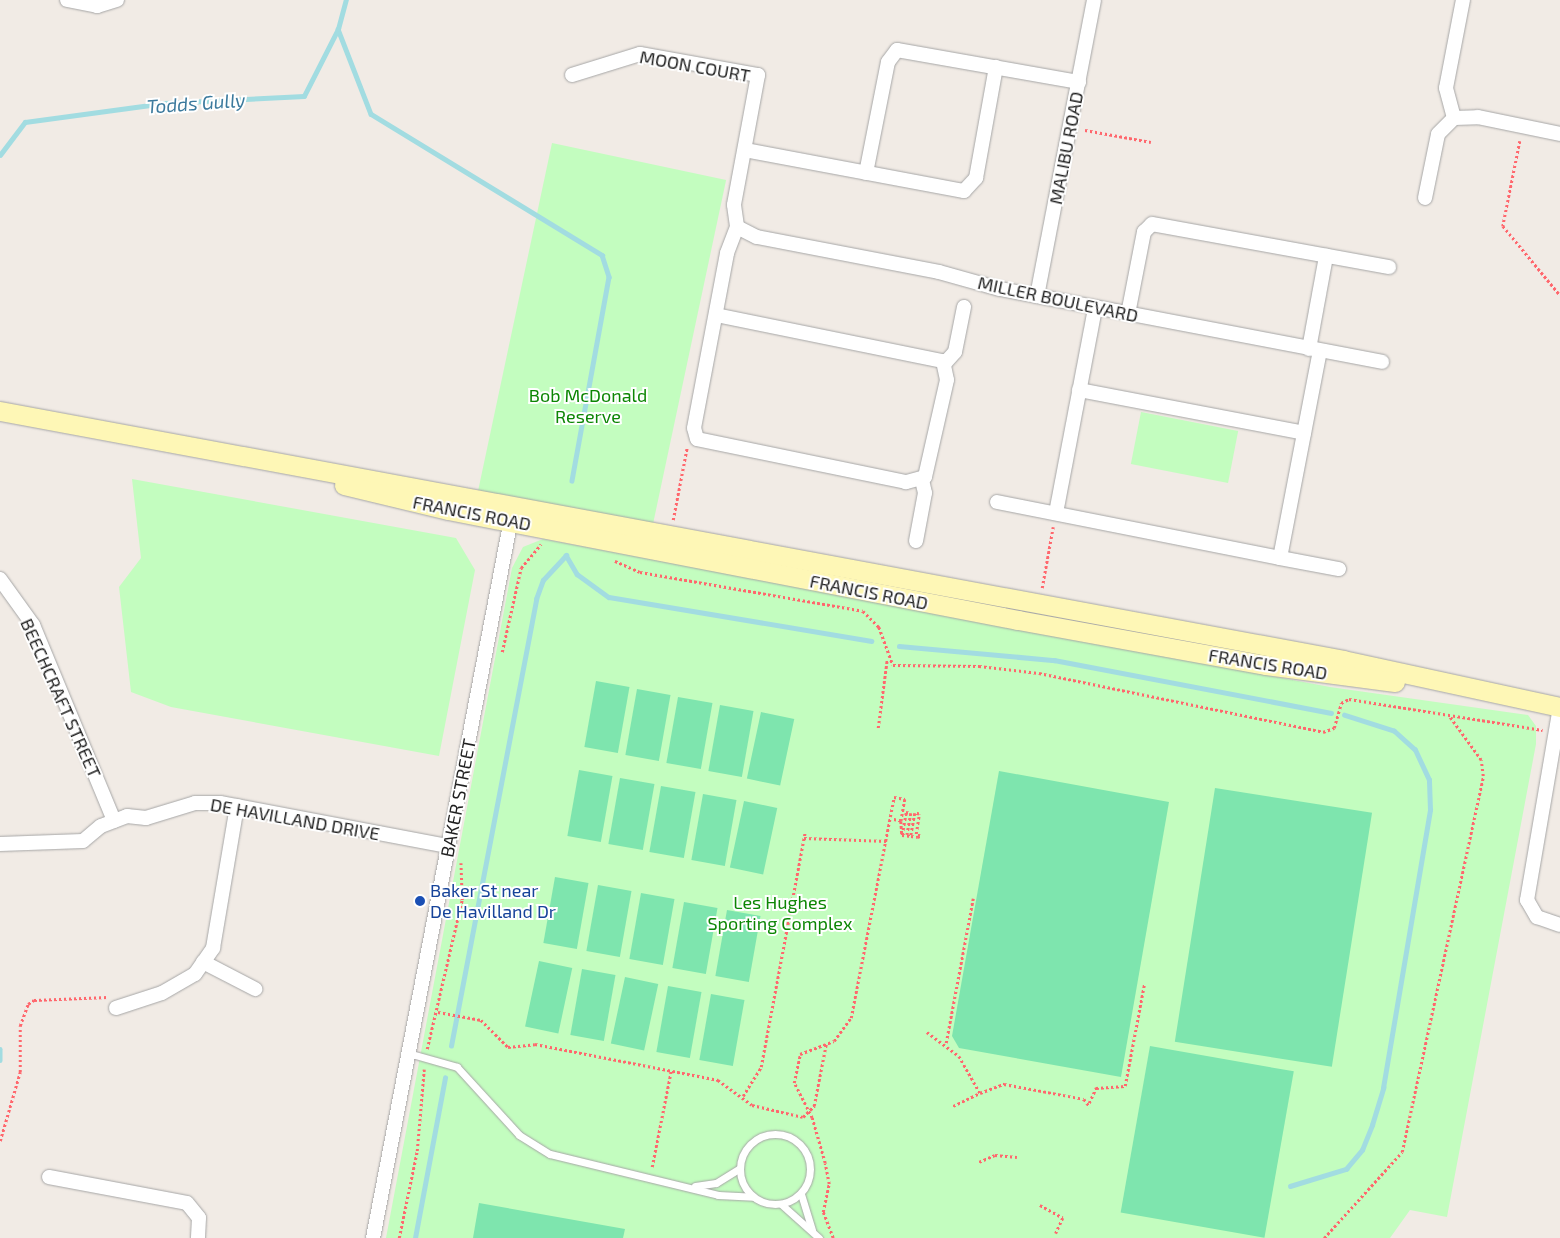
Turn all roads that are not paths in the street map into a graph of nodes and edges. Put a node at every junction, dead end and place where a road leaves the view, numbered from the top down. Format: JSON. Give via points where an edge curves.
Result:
{"nodes":[{"id":1,"x":67,"y":0,"type":"edge"},
{"id":2,"x":117,"y":0,"type":"edge"},
{"id":3,"x":1094,"y":0,"type":"edge"},
{"id":4,"x":1463,"y":0,"type":"edge"},
{"id":5,"x":996,"y":67,"type":"junction"},
{"id":6,"x":572,"y":75,"type":"dead end"},
{"id":7,"x":1079,"y":82,"type":"junction"},
{"id":8,"x":1454,"y":118,"type":"junction"},
{"id":9,"x":1560,"y":134,"type":"edge"},
{"id":10,"x":745,"y":150,"type":"junction"},
{"id":11,"x":866,"y":173,"type":"junction"},
{"id":12,"x":1425,"y":198,"type":"dead end"},
{"id":13,"x":737,"y":228,"type":"junction"},
{"id":14,"x":1326,"y":256,"type":"junction"},
{"id":15,"x":1389,"y":268,"type":"dead end"},
{"id":16,"x":1037,"y":296,"type":"junction"},
{"id":17,"x":964,"y":307,"type":"dead end"},
{"id":18,"x":1095,"y":308,"type":"junction"},
{"id":19,"x":1128,"y":314,"type":"junction"},
{"id":20,"x":716,"y":315,"type":"junction"},
{"id":21,"x":1314,"y":350,"type":"junction"},
{"id":22,"x":1382,"y":362,"type":"dead end"},
{"id":23,"x":945,"y":364,"type":"junction"},
{"id":24,"x":1079,"y":390,"type":"junction"},
{"id":25,"x":0,"y":412,"type":"edge"},
{"id":26,"x":1304,"y":433,"type":"junction"},
{"id":27,"x":922,"y":480,"type":"junction"},
{"id":28,"x":997,"y":502,"type":"dead end"},
{"id":29,"x":512,"y":513,"type":"junction"},
{"id":30,"x":1056,"y":514,"type":"junction"},
{"id":31,"x":916,"y":541,"type":"dead end"},
{"id":32,"x":1280,"y":558,"type":"junction"},
{"id":33,"x":1340,"y":569,"type":"dead end"},
{"id":34,"x":0,"y":578,"type":"edge"},
{"id":35,"x":1560,"y":707,"type":"edge"},
{"id":36,"x":237,"y":806,"type":"junction"},
{"id":37,"x":114,"y":821,"type":"junction"},
{"id":38,"x":0,"y":844,"type":"edge"},
{"id":39,"x":448,"y":846,"type":"junction"},
{"id":40,"x":1560,"y":926,"type":"edge"},
{"id":41,"x":203,"y":962,"type":"junction"},
{"id":42,"x":255,"y":989,"type":"dead end"},
{"id":43,"x":116,"y":1008,"type":"road end"},
{"id":44,"x":408,"y":1053,"type":"junction"},
{"id":45,"x":740,"y":1168,"type":"junction"},
{"id":46,"x":49,"y":1177,"type":"dead end"},
{"id":47,"x":694,"y":1186,"type":"junction"},
{"id":48,"x":801,"y":1194,"type":"junction"},
{"id":49,"x":753,"y":1197,"type":"junction"},
{"id":50,"x":781,"y":1204,"type":"junction"},
{"id":51,"x":812,"y":1230,"type":"junction"},
{"id":52,"x":198,"y":1238,"type":"edge"},
{"id":53,"x":373,"y":1238,"type":"edge"},
{"id":54,"x":819,"y":1238,"type":"edge"}],
"edges":[{"from":1,"to":2,"type":"street","via":[[97,6]]},
{"from":3,"to":7,"type":"street","name":"MALIBU ROAD"},
{"from":4,"to":8,"type":"street","via":[[1446,88]]},
{"from":5,"to":7,"type":"street"},
{"from":5,"to":11,"type":"street","via":[[905,49],[894,52]]},
{"from":5,"to":11,"type":"street","via":[[970,187],[955,190]]},
{"from":6,"to":10,"type":"street","name":"MOON COURT","via":[[640,54],[758,75]]},
{"from":7,"to":16,"type":"street","name":"MALIBU ROAD"},
{"from":8,"to":9,"type":"street","via":[[1478,117]]},
{"from":8,"to":12,"type":"street","via":[[1438,134]]},
{"from":10,"to":11,"type":"street"},
{"from":10,"to":13,"type":"street","name":"MOON COURT","via":[[734,210]]},
{"from":13,"to":16,"type":"street","name":"MILLER BOULEVARD","via":[[757,237],[939,272]]},
{"from":13,"to":20,"type":"street","via":[[728,248]]},
{"from":14,"to":15,"type":"street"},
{"from":14,"to":19,"type":"street","via":[[1152,224],[1144,232]]},
{"from":14,"to":21,"type":"street"},
{"from":16,"to":18,"type":"street","name":"MILLER BOULEVARD"},
{"from":17,"to":23,"type":"street","via":[[955,352]]},
{"from":18,"to":19,"type":"street","name":"MILLER BOULEVARD"},
{"from":18,"to":24,"type":"street"},
{"from":19,"to":21,"type":"street","name":"MILLER BOULEVARD"},
{"from":20,"to":23,"type":"street","via":[[931,356]]},
{"from":20,"to":27,"type":"street","via":[[695,436],[720,446],[906,482]]},
{"from":21,"to":22,"type":"street","name":"MILLER BOULEVARD"},
{"from":21,"to":26,"type":"street"},
{"from":23,"to":27,"type":"street","via":[[947,380],[936,438]]},
{"from":24,"to":26,"type":"street"},
{"from":24,"to":30,"type":"street"},
{"from":25,"to":29,"type":"main road","name":"FRANCIS ROAD","via":[[286,466],[406,501]]},
{"from":26,"to":32,"type":"street"},
{"from":27,"to":31,"type":"street","via":[[925,493]]},
{"from":28,"to":30,"type":"street"},
{"from":29,"to":35,"type":"main road","name":"FRANCIS ROAD"},
{"from":29,"to":39,"type":"street","name":"BAKER STREET"},
{"from":30,"to":32,"type":"street"},
{"from":32,"to":33,"type":"street"},
{"from":34,"to":37,"type":"street","name":"BEECHCRAFT STREET","via":[[33,625]]},
{"from":35,"to":40,"type":"street","via":[[1528,887],[1530,909],[1546,923]]},
{"from":36,"to":37,"type":"street","name":"DE HAVILLAND DRIVE","via":[[195,802],[146,818],[127,816]]},
{"from":36,"to":39,"type":"street","name":"DE HAVILLAND DRIVE"},
{"from":36,"to":41,"type":"street","via":[[213,948]]},
{"from":37,"to":38,"type":"street","name":"DE HAVILLAND DRIVE","via":[[83,841]]},
{"from":39,"to":44,"type":"street","name":"BAKER STREET"},
{"from":41,"to":42,"type":"street"},
{"from":41,"to":43,"type":"street","via":[[195,974],[162,993]]},
{"from":44,"to":47,"type":"lane","via":[[426,1056],[464,1072],[534,1146],[573,1162]]},
{"from":44,"to":53,"type":"street","name":"BAKER STREET"},
{"from":45,"to":47,"type":"lane","via":[[716,1182]]},
{"from":45,"to":48,"type":"lane","via":[[745,1151],[757,1139],[787,1136],[803,1147],[811,1165]]},
{"from":45,"to":49,"type":"lane"},
{"from":46,"to":52,"type":"street","via":[[187,1203],[199,1218]]},
{"from":47,"to":49,"type":"lane","via":[[718,1195]]},
{"from":48,"to":50,"type":"lane"},
{"from":48,"to":51,"type":"lane"},
{"from":49,"to":50,"type":"lane"},
{"from":50,"to":51,"type":"lane"},
{"from":51,"to":54,"type":"lane"}]}
